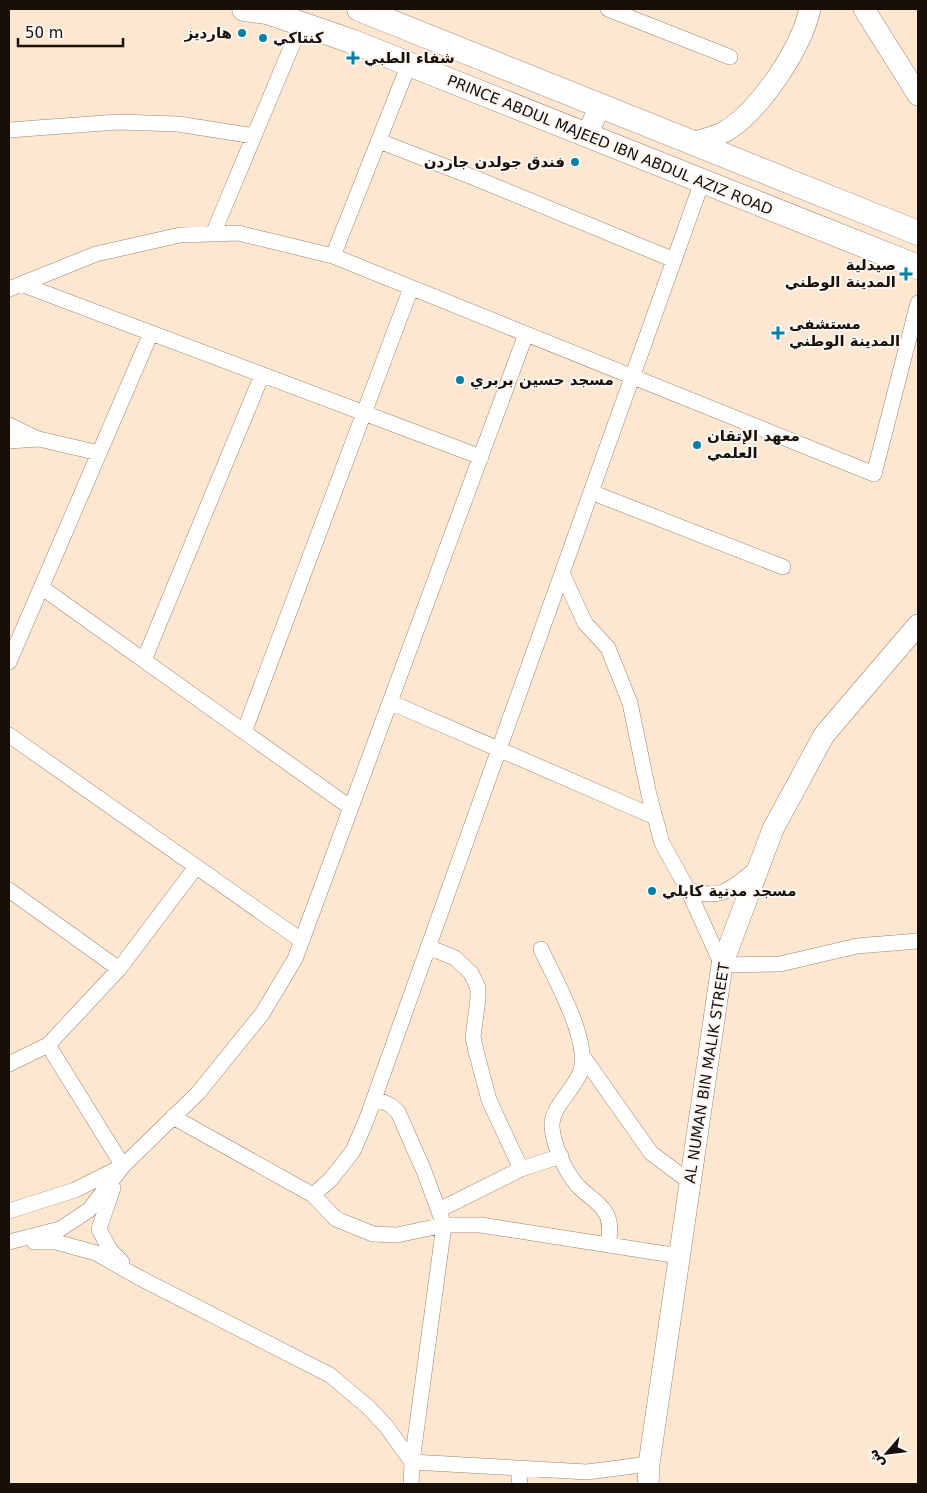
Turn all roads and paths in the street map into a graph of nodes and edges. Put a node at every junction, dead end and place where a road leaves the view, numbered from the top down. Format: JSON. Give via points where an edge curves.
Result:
{"nodes":[{"id":1,"x":244,"y":9,"type":"edge"},
{"id":2,"x":359,"y":9,"type":"edge"},
{"id":3,"x":608,"y":9,"type":"edge"},
{"id":4,"x":810,"y":9,"type":"edge"},
{"id":5,"x":864,"y":9,"type":"edge"},
{"id":6,"x":301,"y":24,"type":"junction"},
{"id":7,"x":730,"y":57,"type":"dead end"},
{"id":8,"x":409,"y":64,"type":"junction"},
{"id":9,"x":918,"y":95,"type":"edge"},
{"id":10,"x":600,"y":106,"type":"junction"},
{"id":11,"x":9,"y":130,"type":"edge"},
{"id":12,"x":254,"y":136,"type":"junction"},
{"id":13,"x":587,"y":136,"type":"junction"},
{"id":14,"x":379,"y":141,"type":"junction"},
{"id":15,"x":693,"y":143,"type":"junction"},
{"id":16,"x":702,"y":182,"type":"junction"},
{"id":17,"x":913,"y":228,"type":"edge"},
{"id":18,"x":213,"y":234,"type":"junction"},
{"id":19,"x":333,"y":256,"type":"junction"},
{"id":20,"x":674,"y":260,"type":"junction"},
{"id":21,"x":918,"y":267,"type":"edge"},
{"id":22,"x":15,"y":286,"type":"edge"},
{"id":23,"x":411,"y":288,"type":"junction"},
{"id":24,"x":918,"y":303,"type":"edge"},
{"id":25,"x":151,"y":333,"type":"junction"},
{"id":26,"x":526,"y":334,"type":"junction"},
{"id":27,"x":262,"y":375,"type":"junction"},
{"id":28,"x":632,"y":377,"type":"junction"},
{"id":29,"x":364,"y":413,"type":"junction"},
{"id":30,"x":9,"y":425,"type":"edge"},
{"id":31,"x":39,"y":439,"type":"junction"},
{"id":32,"x":9,"y":441,"type":"edge"},
{"id":33,"x":99,"y":453,"type":"junction"},
{"id":34,"x":481,"y":457,"type":"junction"},
{"id":35,"x":591,"y":492,"type":"junction"},
{"id":36,"x":783,"y":567,"type":"dead end"},
{"id":37,"x":562,"y":573,"type":"junction"},
{"id":38,"x":42,"y":587,"type":"junction"},
{"id":39,"x":918,"y":625,"type":"edge"},
{"id":40,"x":144,"y":660,"type":"junction"},
{"id":41,"x":9,"y":662,"type":"edge"},
{"id":42,"x":390,"y":702,"type":"junction"},
{"id":43,"x":244,"y":732,"type":"junction"},
{"id":44,"x":9,"y":735,"type":"edge"},
{"id":45,"x":499,"y":749,"type":"junction"},
{"id":46,"x":351,"y":808,"type":"junction"},
{"id":47,"x":655,"y":817,"type":"junction"},
{"id":48,"x":196,"y":867,"type":"junction"},
{"id":49,"x":759,"y":868,"type":"junction"},
{"id":50,"x":688,"y":890,"type":"junction"},
{"id":51,"x":12,"y":899,"type":"edge"},
{"id":52,"x":302,"y":941,"type":"junction"},
{"id":53,"x":918,"y":941,"type":"edge"},
{"id":54,"x":428,"y":947,"type":"junction"},
{"id":55,"x":540,"y":949,"type":"dead end"},
{"id":56,"x":722,"y":965,"type":"junction"},
{"id":57,"x":119,"y":969,"type":"junction"},
{"id":58,"x":48,"y":1045,"type":"junction"},
{"id":59,"x":582,"y":1055,"type":"junction"},
{"id":60,"x":9,"y":1064,"type":"edge"},
{"id":61,"x":374,"y":1098,"type":"junction"},
{"id":62,"x":174,"y":1117,"type":"junction"},
{"id":63,"x":561,"y":1156,"type":"junction"},
{"id":64,"x":123,"y":1166,"type":"junction"},
{"id":65,"x":521,"y":1169,"type":"junction"},
{"id":66,"x":690,"y":1182,"type":"junction"},
{"id":67,"x":313,"y":1194,"type":"junction"},
{"id":68,"x":439,"y":1210,"type":"junction"},
{"id":69,"x":9,"y":1211,"type":"edge"},
{"id":70,"x":444,"y":1225,"type":"junction"},
{"id":71,"x":10,"y":1242,"type":"edge"},
{"id":72,"x":609,"y":1245,"type":"junction"},
{"id":73,"x":679,"y":1256,"type":"junction"},
{"id":74,"x":138,"y":1277,"type":"junction"},
{"id":75,"x":412,"y":1462,"type":"junction"},
{"id":76,"x":518,"y":1469,"type":"junction"},
{"id":77,"x":648,"y":1474,"type":"edge"},
{"id":78,"x":411,"y":1484,"type":"edge"},
{"id":79,"x":520,"y":1484,"type":"edge"}],
"edges":[{"from":1,"to":6,"type":"main road","name":"PRINCE ABDUL MAJEED IBN ABDUL AZIZ ROAD","via":[[267,12]]},
{"from":2,"to":10,"type":"main road"},
{"from":3,"to":7,"type":"street"},
{"from":4,"to":15,"type":"main road","via":[[791,58],[752,110],[728,130]]},
{"from":5,"to":9,"type":"main road"},
{"from":6,"to":8,"type":"main road","name":"PRINCE ABDUL MAJEED IBN ABDUL AZIZ ROAD"},
{"from":6,"to":12,"type":"street"},
{"from":8,"to":13,"type":"main road","name":"PRINCE ABDUL MAJEED IBN ABDUL AZIZ ROAD"},
{"from":8,"to":14,"type":"street"},
{"from":10,"to":13,"type":"main road"},
{"from":10,"to":15,"type":"main road"},
{"from":11,"to":12,"type":"street","via":[[118,122],[178,124]]},
{"from":12,"to":18,"type":"street"},
{"from":13,"to":16,"type":"main road","name":"PRINCE ABDUL MAJEED IBN ABDUL AZIZ ROAD"},
{"from":14,"to":19,"type":"street"},
{"from":14,"to":20,"type":"street"},
{"from":15,"to":17,"type":"main road"},
{"from":16,"to":20,"type":"street"},
{"from":16,"to":21,"type":"main road","name":"PRINCE ABDUL MAJEED IBN ABDUL AZIZ ROAD"},
{"from":18,"to":19,"type":"street","via":[[238,233]]},
{"from":18,"to":22,"type":"street","via":[[180,235],[96,254]]},
{"from":19,"to":23,"type":"street"},
{"from":20,"to":28,"type":"street"},
{"from":22,"to":25,"type":"street"},
{"from":23,"to":26,"type":"street"},
{"from":23,"to":29,"type":"street"},
{"from":24,"to":28,"type":"street","via":[[874,474]]},
{"from":25,"to":27,"type":"street"},
{"from":25,"to":33,"type":"street"},
{"from":26,"to":28,"type":"street"},
{"from":26,"to":34,"type":"street"},
{"from":27,"to":29,"type":"street"},
{"from":27,"to":40,"type":"street"},
{"from":28,"to":35,"type":"street"},
{"from":29,"to":34,"type":"street"},
{"from":29,"to":43,"type":"street"},
{"from":30,"to":31,"type":"street"},
{"from":31,"to":32,"type":"street"},
{"from":31,"to":33,"type":"street"},
{"from":33,"to":38,"type":"street"},
{"from":34,"to":42,"type":"street"},
{"from":35,"to":36,"type":"street"},
{"from":35,"to":37,"type":"street"},
{"from":37,"to":45,"type":"street"},
{"from":37,"to":47,"type":"street","via":[[585,623],[608,648],[630,703]]},
{"from":38,"to":40,"type":"street"},
{"from":38,"to":41,"type":"street"},
{"from":39,"to":49,"type":"main road","name":"AL NUMAN BIN MALIK STREET","via":[[824,735],[773,829]]},
{"from":40,"to":43,"type":"street"},
{"from":42,"to":45,"type":"street"},
{"from":42,"to":46,"type":"street"},
{"from":43,"to":46,"type":"street"},
{"from":44,"to":48,"type":"street"},
{"from":45,"to":47,"type":"street"},
{"from":45,"to":54,"type":"street"},
{"from":46,"to":52,"type":"street"},
{"from":47,"to":50,"type":"street","via":[[662,844]]},
{"from":48,"to":52,"type":"street"},
{"from":48,"to":57,"type":"street"},
{"from":49,"to":50,"type":"street","via":[[724,893],[706,895]]},
{"from":49,"to":56,"type":"main road","name":"AL NUMAN BIN MALIK STREET"},
{"from":50,"to":56,"type":"street"},
{"from":51,"to":57,"type":"street"},
{"from":52,"to":62,"type":"street","via":[[295,959],[262,1014],[198,1093]]},
{"from":53,"to":56,"type":"street","via":[[857,946],[780,964]]},
{"from":54,"to":61,"type":"street"},
{"from":54,"to":65,"type":"street","via":[[455,958],[471,973],[478,988],[473,1037],[476,1050],[491,1105]]},
{"from":55,"to":59,"type":"street","via":[[574,1020]]},
{"from":56,"to":66,"type":"main road","name":"AL NUMAN BIN MALIK STREET"},
{"from":57,"to":58,"type":"street"},
{"from":58,"to":60,"type":"street"},
{"from":58,"to":64,"type":"street"},
{"from":59,"to":63,"type":"street","via":[[580,1072],[554,1115],[552,1127]]},
{"from":59,"to":66,"type":"street","via":[[651,1153]]},
{"from":61,"to":67,"type":"street","via":[[353,1151],[331,1179]]},
{"from":61,"to":68,"type":"street","via":[[398,1112]]},
{"from":62,"to":64,"type":"street"},
{"from":62,"to":67,"type":"street"},
{"from":63,"to":65,"type":"street"},
{"from":63,"to":72,"type":"street","via":[[578,1186],[605,1211],[610,1222]]},
{"from":64,"to":69,"type":"street","via":[[76,1190]]},
{"from":64,"to":71,"type":"street","via":[[89,1210],[60,1229]]},
{"from":64,"to":74,"type":"street","via":[[108,1198],[99,1229],[110,1250]]},
{"from":65,"to":68,"type":"street"},
{"from":66,"to":73,"type":"main road","name":"AL NUMAN BIN MALIK STREET"},
{"from":67,"to":70,"type":"street","via":[[336,1219],[373,1234],[396,1235]]},
{"from":68,"to":70,"type":"street"},
{"from":70,"to":72,"type":"street","via":[[481,1225]]},
{"from":70,"to":75,"type":"street"},
{"from":71,"to":74,"type":"street","via":[[56,1242],[88,1250]]},
{"from":72,"to":73,"type":"street"},
{"from":73,"to":77,"type":"main road","name":"AL NUMAN BIN MALIK STREET"},
{"from":74,"to":75,"type":"street","via":[[330,1374],[386,1426]]},
{"from":75,"to":76,"type":"street"},
{"from":75,"to":78,"type":"street"},
{"from":76,"to":77,"type":"street"},
{"from":76,"to":79,"type":"street"}]}
